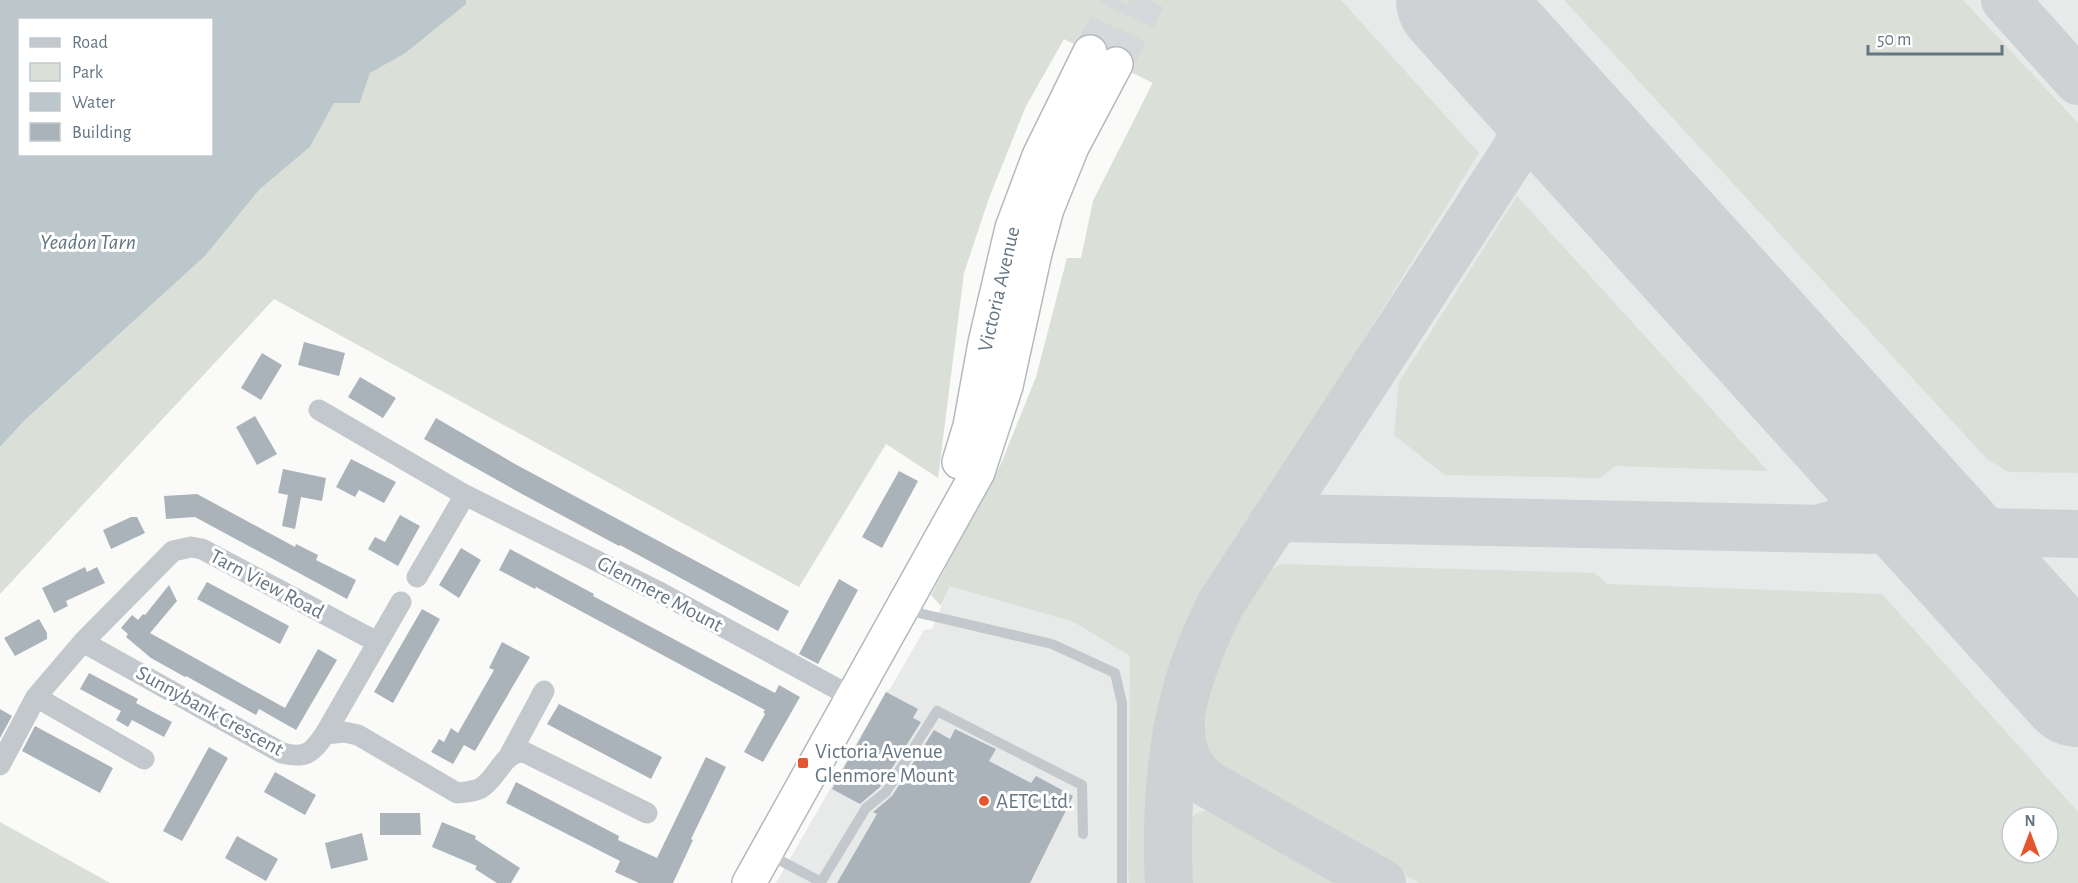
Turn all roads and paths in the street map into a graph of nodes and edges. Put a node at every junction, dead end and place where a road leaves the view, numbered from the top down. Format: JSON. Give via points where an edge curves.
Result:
{"nodes":[{"id":1,"x":1103,"y":58,"type":"tunnel mouth"},
{"id":2,"x":319,"y":410,"type":"dead end"},
{"id":3,"x":465,"y":495,"type":"junction"},
{"id":4,"x":417,"y":577,"type":"dead end"},
{"id":5,"x":401,"y":602,"type":"dead end"},
{"id":6,"x":903,"y":609,"type":"junction"},
{"id":7,"x":83,"y":642,"type":"junction"},
{"id":8,"x":376,"y":642,"type":"junction"},
{"id":9,"x":544,"y":691,"type":"dead end"},
{"id":10,"x":36,"y":697,"type":"junction"},
{"id":11,"x":852,"y":697,"type":"junction"},
{"id":12,"x":325,"y":734,"type":"junction"},
{"id":13,"x":509,"y":756,"type":"junction"},
{"id":14,"x":144,"y":759,"type":"dead end"},
{"id":15,"x":0,"y":765,"type":"edge"},
{"id":16,"x":647,"y":813,"type":"dead end"},
{"id":17,"x":1083,"y":834,"type":"dead end"},
{"id":18,"x":765,"y":852,"type":"junction"},
{"id":19,"x":749,"y":883,"type":"edge"},
{"id":20,"x":1122,"y":883,"type":"edge"}],
"edges":[{"from":1,"to":6,"type":"highway","name":"Victoria Avenue","via":[[1047,209],[1006,386],[978,472]]},
{"from":2,"to":3,"type":"street","name":"Glenmere Mount"},
{"from":3,"to":4,"type":"street"},
{"from":3,"to":11,"type":"street","name":"Glenmere Mount","via":[[661,593]]},
{"from":5,"to":8,"type":"street","name":"Sunnybank Crescent"},
{"from":6,"to":11,"type":"highway","name":"Victoria Avenue"},
{"from":6,"to":20,"type":"lane","via":[[1052,644],[1115,674],[1122,703]]},
{"from":7,"to":8,"type":"street","name":"Tarn View Road","via":[[166,557],[191,547],[202,549]]},
{"from":7,"to":10,"type":"street","name":"Tarn View Road"},
{"from":7,"to":12,"type":"street","name":"Sunnybank Crescent","via":[[282,753],[304,755]]},
{"from":8,"to":12,"type":"street","name":"Sunnybank Crescent"},
{"from":9,"to":13,"type":"street"},
{"from":10,"to":14,"type":"street"},
{"from":10,"to":15,"type":"street","name":"Tarn View Road"},
{"from":11,"to":18,"type":"highway","name":"Victoria Avenue"},
{"from":12,"to":13,"type":"street","via":[[358,735],[457,793],[483,787]]},
{"from":13,"to":16,"type":"street","via":[[524,752]]},
{"from":17,"to":18,"type":"lane","via":[[1082,785],[937,711],[886,792],[866,808],[822,882]]},
{"from":18,"to":19,"type":"highway","name":"Victoria Avenue"}]}
